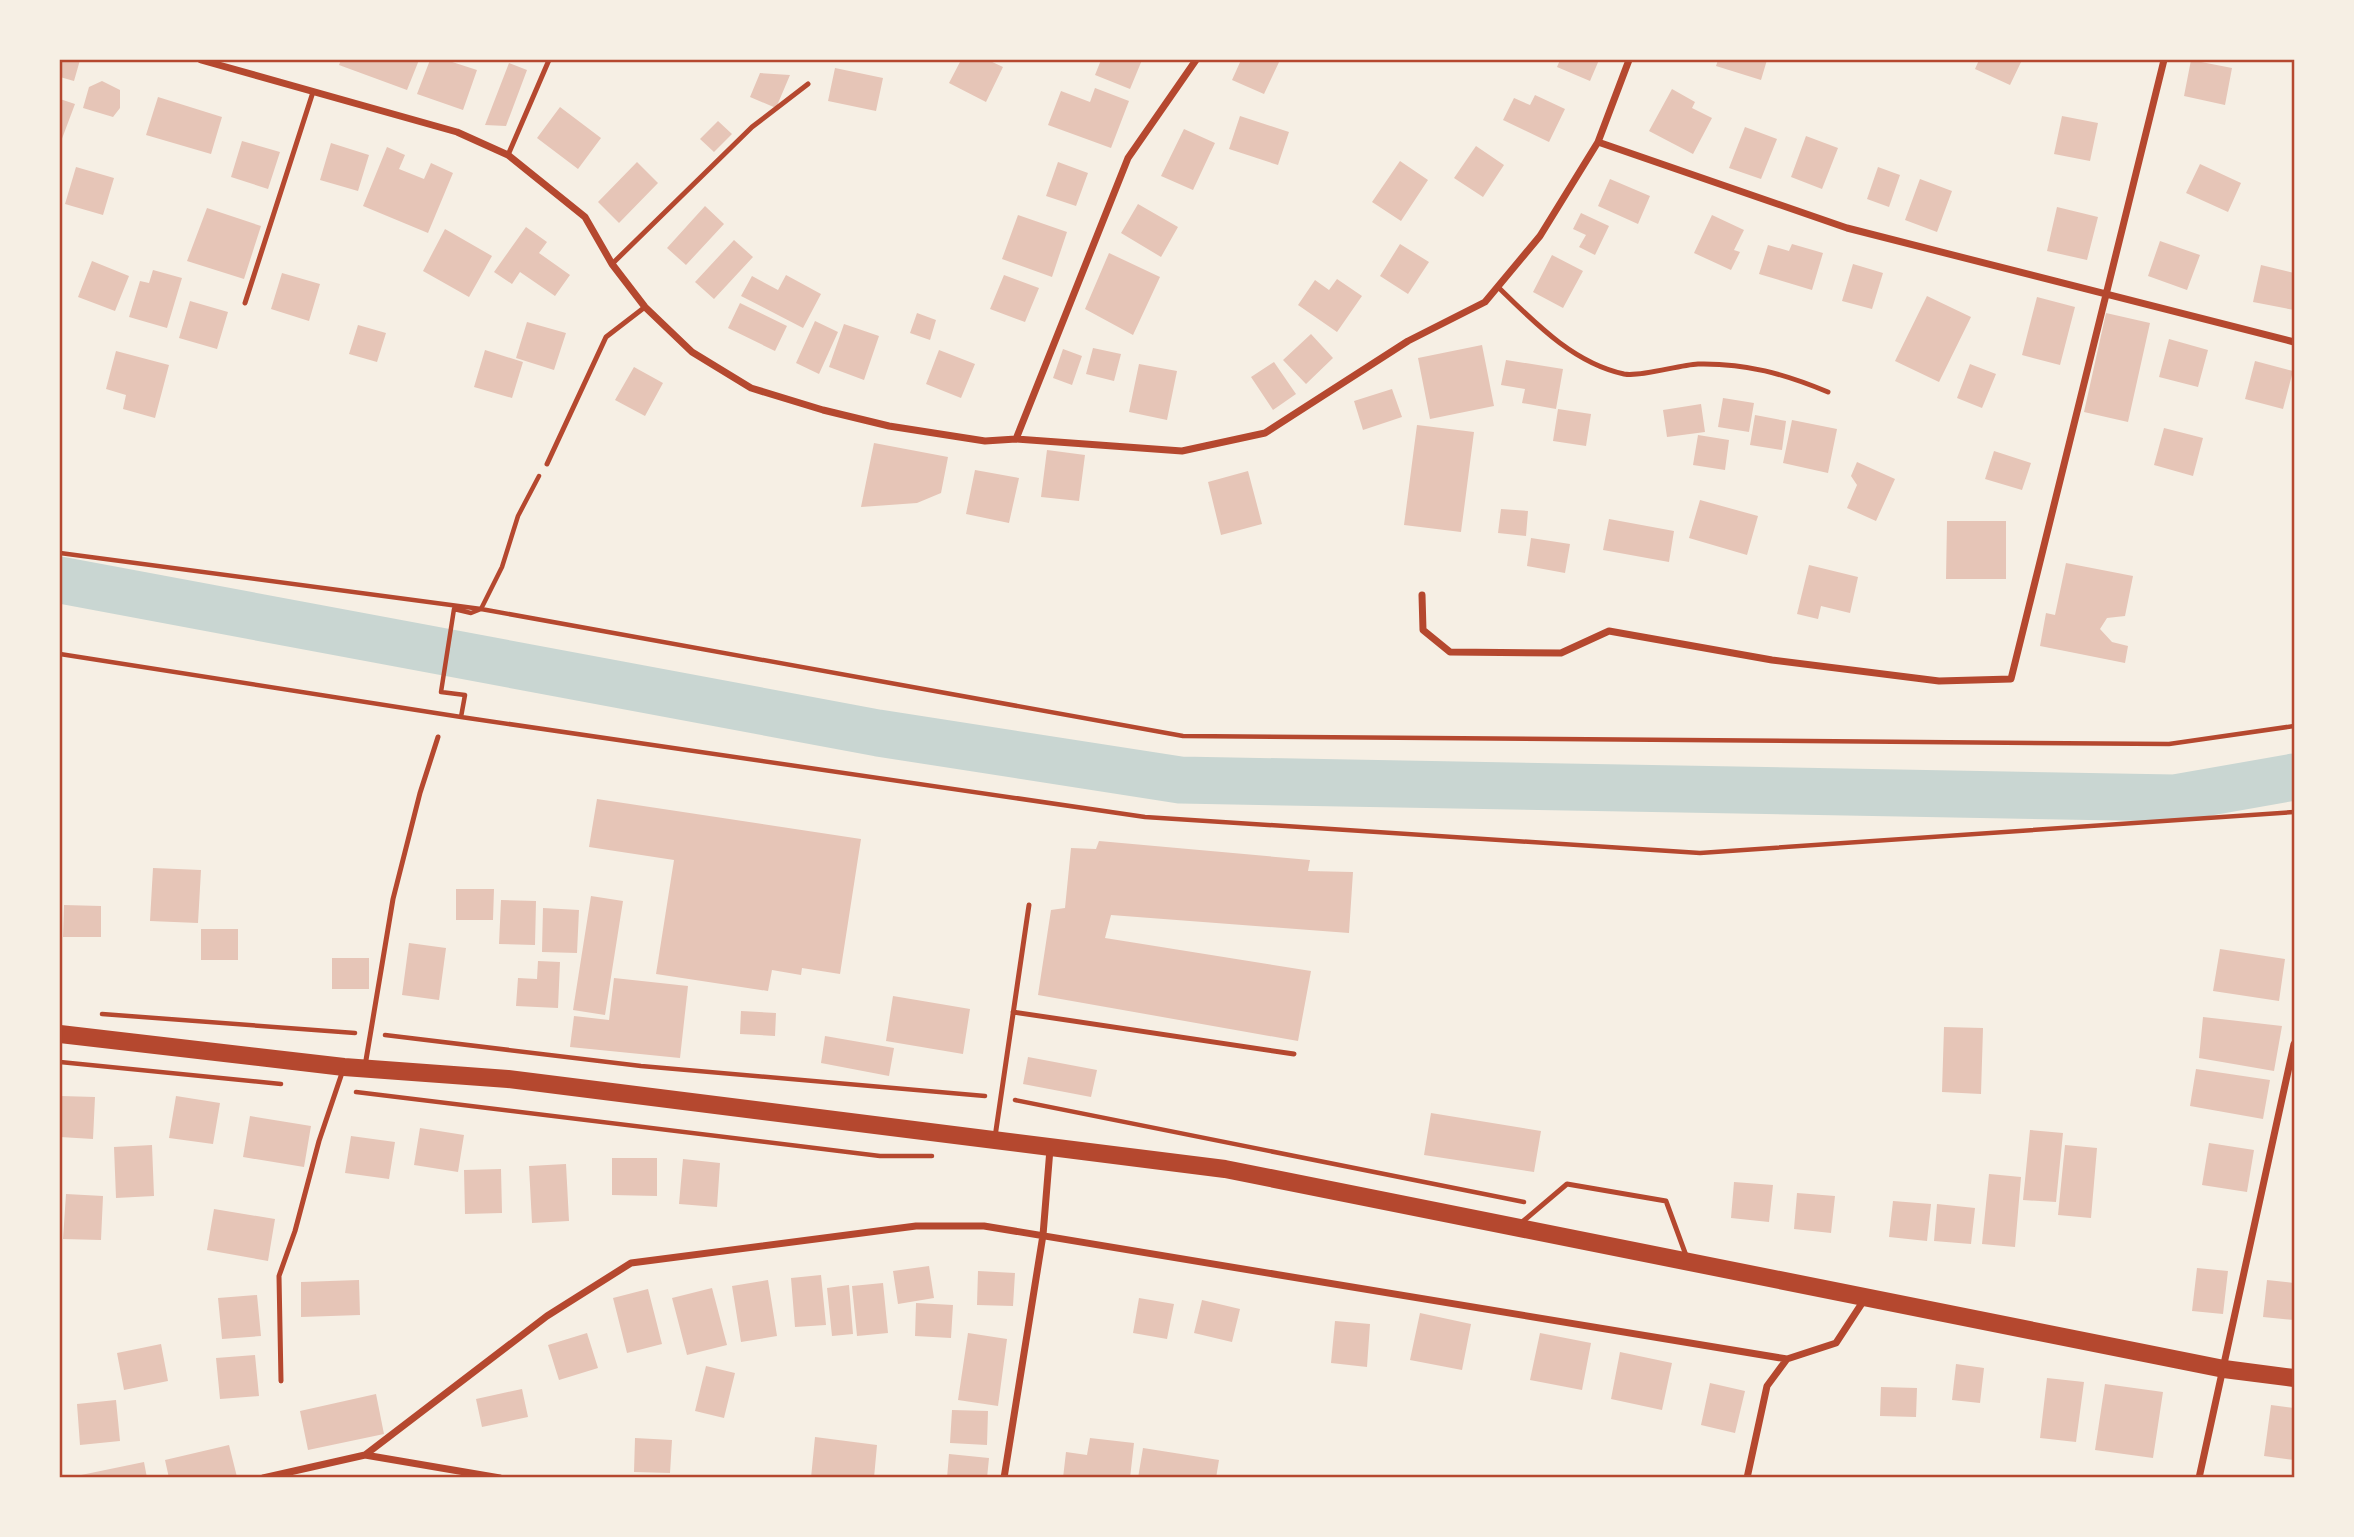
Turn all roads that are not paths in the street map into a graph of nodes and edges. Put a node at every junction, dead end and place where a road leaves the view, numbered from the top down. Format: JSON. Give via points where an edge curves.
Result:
{"nodes":[{"id":1,"x":201,"y":60,"type":"edge"},
{"id":2,"x":549,"y":60,"type":"edge"},
{"id":3,"x":1196,"y":60,"type":"edge"},
{"id":4,"x":1629,"y":60,"type":"edge"},
{"id":5,"x":2164,"y":60,"type":"edge"},
{"id":6,"x":808,"y":84,"type":"dead end"},
{"id":7,"x":313,"y":92,"type":"junction"},
{"id":8,"x":1598,"y":142,"type":"junction"},
{"id":9,"x":508,"y":155,"type":"junction"},
{"id":10,"x":612,"y":264,"type":"junction"},
{"id":11,"x":1498,"y":287,"type":"junction"},
{"id":12,"x":2105,"y":293,"type":"junction"},
{"id":13,"x":245,"y":303,"type":"dead end"},
{"id":14,"x":645,"y":307,"type":"junction"},
{"id":15,"x":2294,"y":342,"type":"edge"},
{"id":16,"x":1828,"y":392,"type":"dead end"},
{"id":17,"x":1016,"y":439,"type":"junction"},
{"id":18,"x":547,"y":464,"type":"road end"},
{"id":19,"x":1422,"y":595,"type":"dead end"},
{"id":20,"x":438,"y":737,"type":"dead end"},
{"id":21,"x":1029,"y":905,"type":"dead end"},
{"id":22,"x":1013,"y":1012,"type":"junction"},
{"id":23,"x":60,"y":1034,"type":"edge"},
{"id":24,"x":2294,"y":1044,"type":"edge"},
{"id":25,"x":1294,"y":1054,"type":"dead end"},
{"id":26,"x":344,"y":1067,"type":"junction"},
{"id":27,"x":365,"y":1069,"type":"junction"},
{"id":28,"x":995,"y":1140,"type":"junction"},
{"id":29,"x":1050,"y":1147,"type":"junction"},
{"id":30,"x":1516,"y":1228,"type":"junction"},
{"id":31,"x":1044,"y":1235,"type":"junction"},
{"id":32,"x":1688,"y":1262,"type":"junction"},
{"id":33,"x":1866,"y":1297,"type":"junction"},
{"id":34,"x":1787,"y":1359,"type":"junction"},
{"id":35,"x":2224,"y":1369,"type":"junction"},
{"id":36,"x":2294,"y":1378,"type":"edge"},
{"id":37,"x":281,"y":1381,"type":"dead end"},
{"id":38,"x":365,"y":1455,"type":"junction"},
{"id":39,"x":263,"y":1478,"type":"edge"},
{"id":40,"x":499,"y":1478,"type":"edge"},
{"id":41,"x":1004,"y":1478,"type":"edge"},
{"id":42,"x":1747,"y":1478,"type":"edge"},
{"id":43,"x":2199,"y":1478,"type":"edge"}],
"edges":[{"from":1,"to":7,"type":"street"},
{"from":2,"to":9,"type":"lane"},
{"from":3,"to":17,"type":"street","via":[[1128,158]]},
{"from":4,"to":8,"type":"street"},
{"from":5,"to":12,"type":"street"},
{"from":6,"to":10,"type":"lane","via":[[752,127]]},
{"from":7,"to":9,"type":"street","via":[[457,132]]},
{"from":7,"to":13,"type":"lane"},
{"from":8,"to":11,"type":"street","via":[[1540,236]]},
{"from":8,"to":12,"type":"street","via":[[1847,228]]},
{"from":9,"to":10,"type":"street","via":[[585,217]]},
{"from":10,"to":14,"type":"street"},
{"from":11,"to":16,"type":"lane","via":[[1579,356],[1626,374],[1697,364],[1739,366],[1786,375]]},
{"from":11,"to":17,"type":"street","via":[[1485,302],[1408,341],[1265,433],[1182,451]]},
{"from":12,"to":15,"type":"street"},
{"from":12,"to":19,"type":"street","via":[[2011,679],[1939,681],[1772,660],[1609,631],[1562,653],[1450,652],[1423,630]]},
{"from":14,"to":17,"type":"street","via":[[692,352],[751,388],[890,426],[985,441]]},
{"from":14,"to":18,"type":"lane","via":[[606,337]]},
{"from":20,"to":27,"type":"lane","via":[[393,899]]},
{"from":21,"to":22,"type":"lane"},
{"from":22,"to":25,"type":"lane"},
{"from":22,"to":28,"type":"lane"},
{"from":23,"to":26,"type":"main road"},
{"from":24,"to":35,"type":"street"},
{"from":26,"to":27,"type":"main road"},
{"from":26,"to":37,"type":"lane","via":[[279,1276]]},
{"from":27,"to":28,"type":"main road","via":[[508,1079]]},
{"from":28,"to":29,"type":"main road"},
{"from":29,"to":30,"type":"main road","via":[[1225,1169]]},
{"from":29,"to":31,"type":"street"},
{"from":30,"to":32,"type":"main road"},
{"from":30,"to":32,"type":"lane","via":[[1567,1184],[1666,1201]]},
{"from":31,"to":34,"type":"street"},
{"from":31,"to":38,"type":"street","via":[[984,1226],[916,1226],[631,1264],[547,1317]]},
{"from":31,"to":41,"type":"street"},
{"from":32,"to":33,"type":"main road"},
{"from":33,"to":34,"type":"street","via":[[1836,1343]]},
{"from":33,"to":35,"type":"main road"},
{"from":34,"to":42,"type":"street","via":[[1761,1403]]},
{"from":35,"to":36,"type":"main road"},
{"from":35,"to":43,"type":"street"},
{"from":38,"to":39,"type":"street"},
{"from":38,"to":40,"type":"street"}]}
